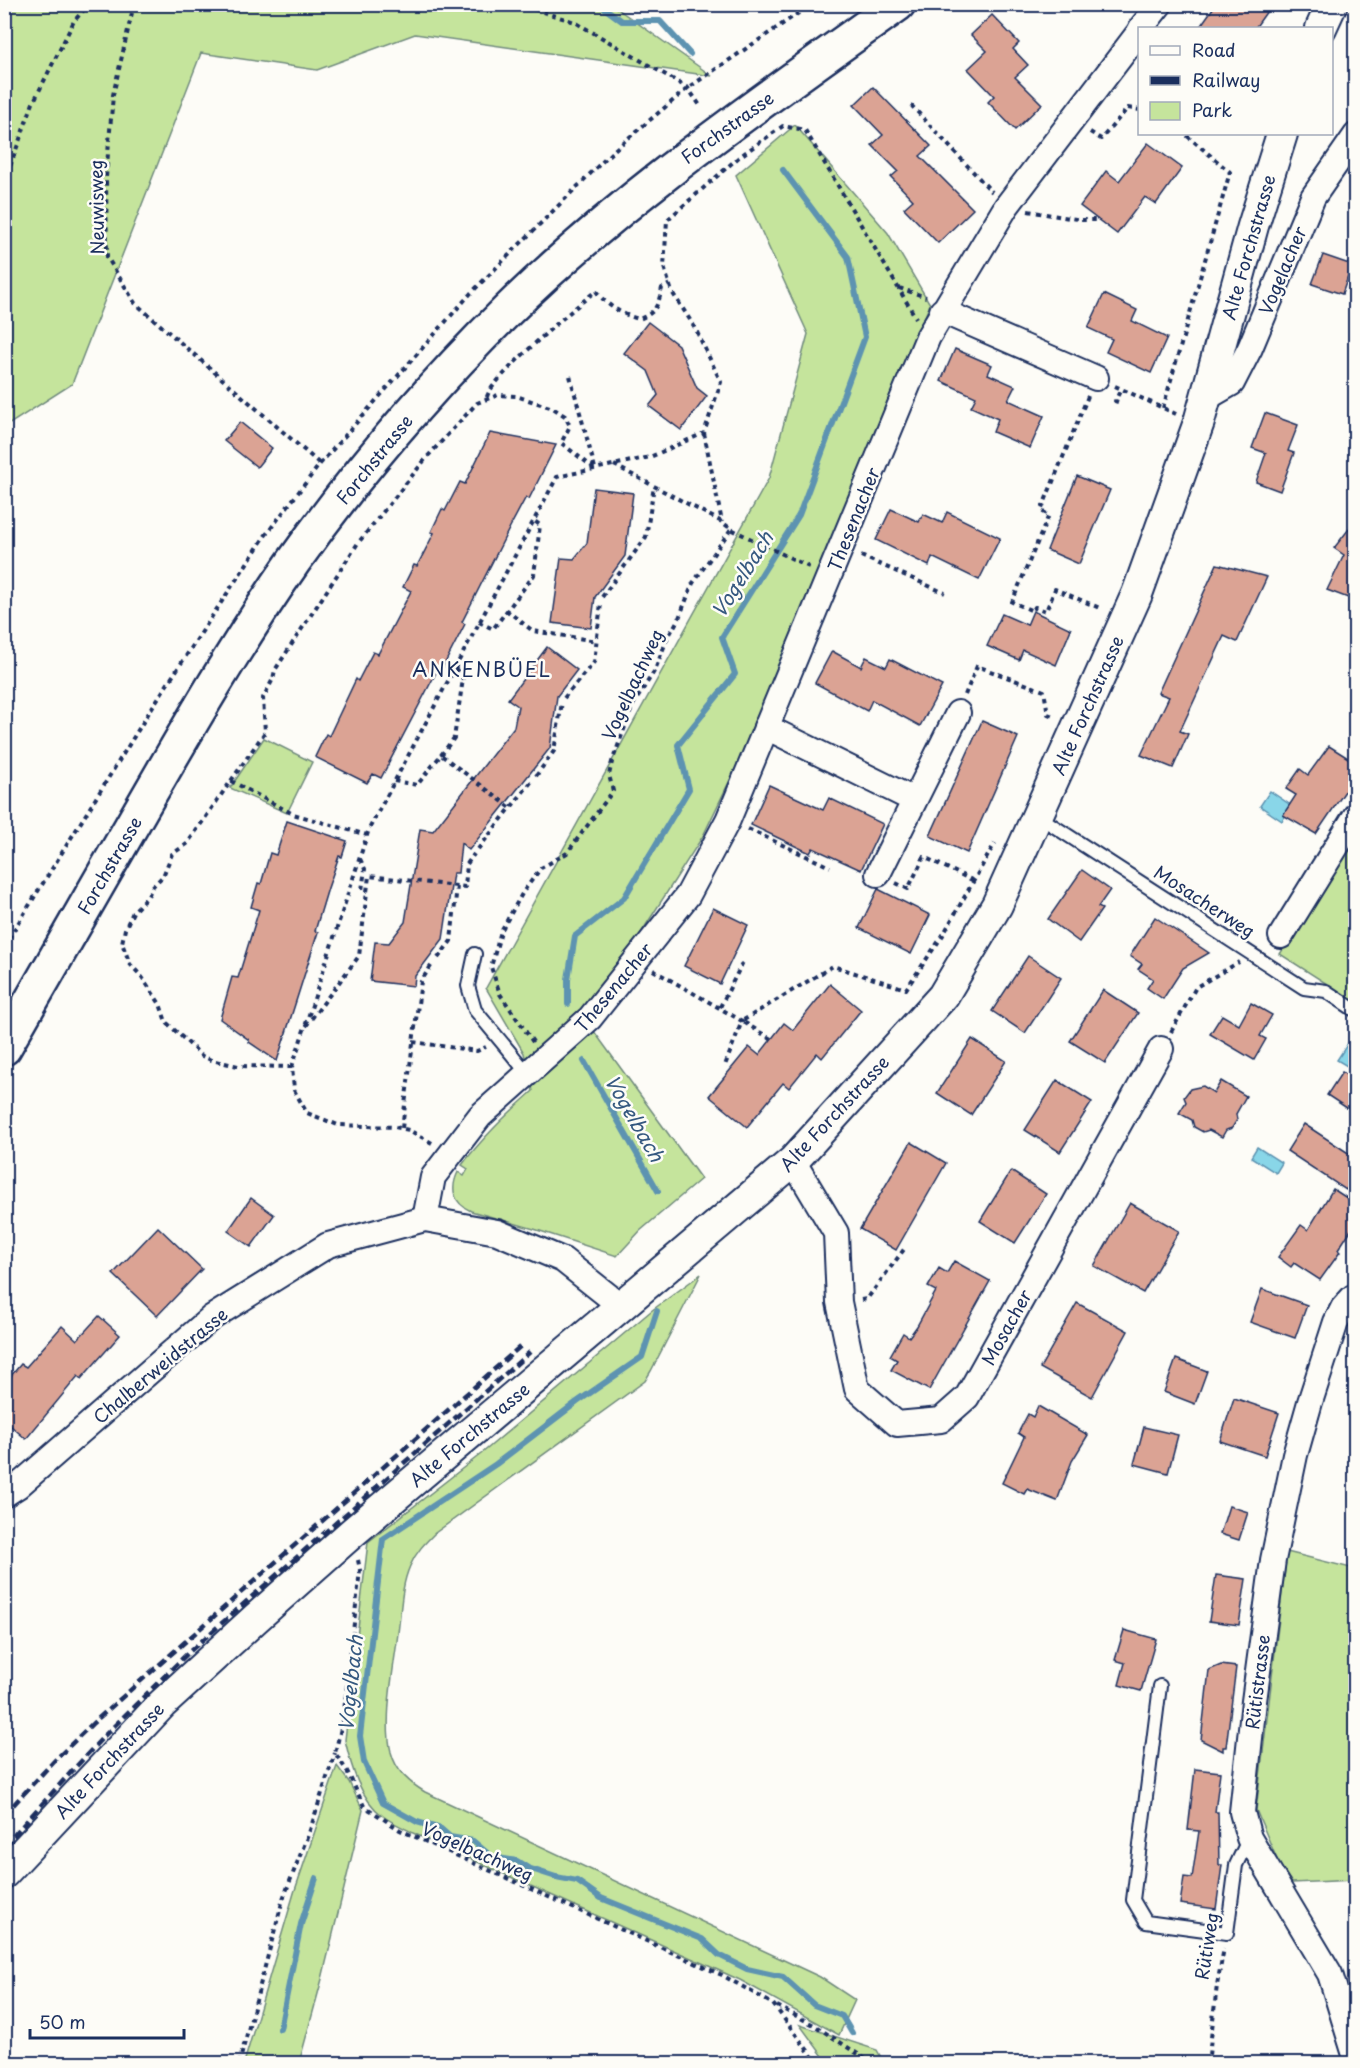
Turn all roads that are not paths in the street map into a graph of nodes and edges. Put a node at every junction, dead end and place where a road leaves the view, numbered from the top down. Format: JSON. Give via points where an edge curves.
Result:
{"nodes":[{"id":1,"x":873,"y":4,"type":"edge"},
{"id":2,"x":898,"y":4,"type":"edge"},
{"id":3,"x":1160,"y":4,"type":"edge"},
{"id":4,"x":1142,"y":27,"type":"edge"},
{"id":5,"x":1138,"y":33,"type":"edge"},
{"id":6,"x":1282,"y":135,"type":"edge"},
{"id":7,"x":1356,"y":135,"type":"edge"},
{"id":8,"x":944,"y":308,"type":"junction"},
{"id":9,"x":1096,"y":378,"type":"road end"},
{"id":10,"x":1206,"y":398,"type":"junction"},
{"id":11,"x":958,"y":713,"type":"road end"},
{"id":12,"x":766,"y":727,"type":"junction"},
{"id":13,"x":914,"y":800,"type":"junction"},
{"id":14,"x":1356,"y":815,"type":"edge"},
{"id":15,"x":1037,"y":816,"type":"junction"},
{"id":16,"x":878,"y":874,"type":"dead end"},
{"id":17,"x":1281,"y":936,"type":"dead end"},
{"id":18,"x":475,"y":954,"type":"dead end"},
{"id":19,"x":1356,"y":1011,"type":"edge"},
{"id":20,"x":4,"y":1019,"type":"edge"},
{"id":21,"x":4,"y":1048,"type":"edge"},
{"id":22,"x":1161,"y":1049,"type":"road end"},
{"id":23,"x":528,"y":1074,"type":"junction"},
{"id":24,"x":793,"y":1161,"type":"junction"},
{"id":25,"x":425,"y":1219,"type":"junction"},
{"id":26,"x":1356,"y":1296,"type":"edge"},
{"id":27,"x":621,"y":1306,"type":"junction"},
{"id":28,"x":4,"y":1495,"type":"edge"},
{"id":29,"x":1160,"y":1686,"type":"dead end"},
{"id":30,"x":1249,"y":1838,"type":"junction"},
{"id":31,"x":4,"y":1873,"type":"edge"},
{"id":32,"x":1356,"y":2058,"type":"edge"}],
"edges":[{"from":1,"to":20,"type":"highway","name":"Forchstrasse","via":[[699,128],[620,190],[495,303],[385,421],[284,550],[232,627]]},
{"from":2,"to":21,"type":"highway","name":"Forchstrasse","via":[[708,140],[596,229],[508,310],[399,428],[297,557],[232,654]]},
{"from":3,"to":4,"type":"street","name":"Thesenacher"},
{"from":5,"to":8,"type":"street","name":"Thesenacher","via":[[1006,207]]},
{"from":6,"to":10,"type":"street","name":"Alte Forchstrasse"},
{"from":7,"to":10,"type":"street","name":"Vogelacher","via":[[1313,197],[1232,383]]},
{"from":8,"to":9,"type":"street"},
{"from":8,"to":12,"type":"street","name":"Thesenacher"},
{"from":10,"to":15,"type":"street","name":"Alte Forchstrasse","via":[[1137,594]]},
{"from":11,"to":13,"type":"street"},
{"from":12,"to":13,"type":"street"},
{"from":12,"to":23,"type":"street","name":"Thesenacher","via":[[728,820],[688,895],[590,1018]]},
{"from":13,"to":16,"type":"street"},
{"from":14,"to":17,"type":"street"},
{"from":15,"to":19,"type":"lane","name":"Mosacherweg","via":[[1304,988],[1326,991]]},
{"from":15,"to":24,"type":"street","name":"Alte Forchstrasse","via":[[997,904],[943,996]]},
{"from":18,"to":23,"type":"lane","via":[[468,986],[475,1010]]},
{"from":22,"to":24,"type":"street","name":"Mosacher","via":[[967,1397],[941,1420],[897,1424],[857,1389],[839,1302],[836,1233]]},
{"from":23,"to":25,"type":"street","name":"Thesenacher","via":[[480,1116],[433,1178]]},
{"from":24,"to":27,"type":"street","name":"Alte Forchstrasse"},
{"from":25,"to":27,"type":"street","name":"Chalberweidstrasse","via":[[497,1232],[564,1260]]},
{"from":25,"to":28,"type":"street","name":"Chalberweidstrasse","via":[[328,1245],[211,1318]]},
{"from":26,"to":30,"type":"street","name":"Rütistrasse","via":[[1336,1322],[1310,1402],[1274,1560],[1242,1812]]},
{"from":27,"to":31,"type":"street","name":"Alte Forchstrasse","via":[[353,1532],[162,1704]]},
{"from":29,"to":30,"type":"lane","name":"Rütiweg","via":[[1133,1900],[1146,1922],[1227,1933],[1236,1865]]},
{"from":30,"to":32,"type":"street","name":"Rütistrasse","via":[[1330,1974]]}]}
